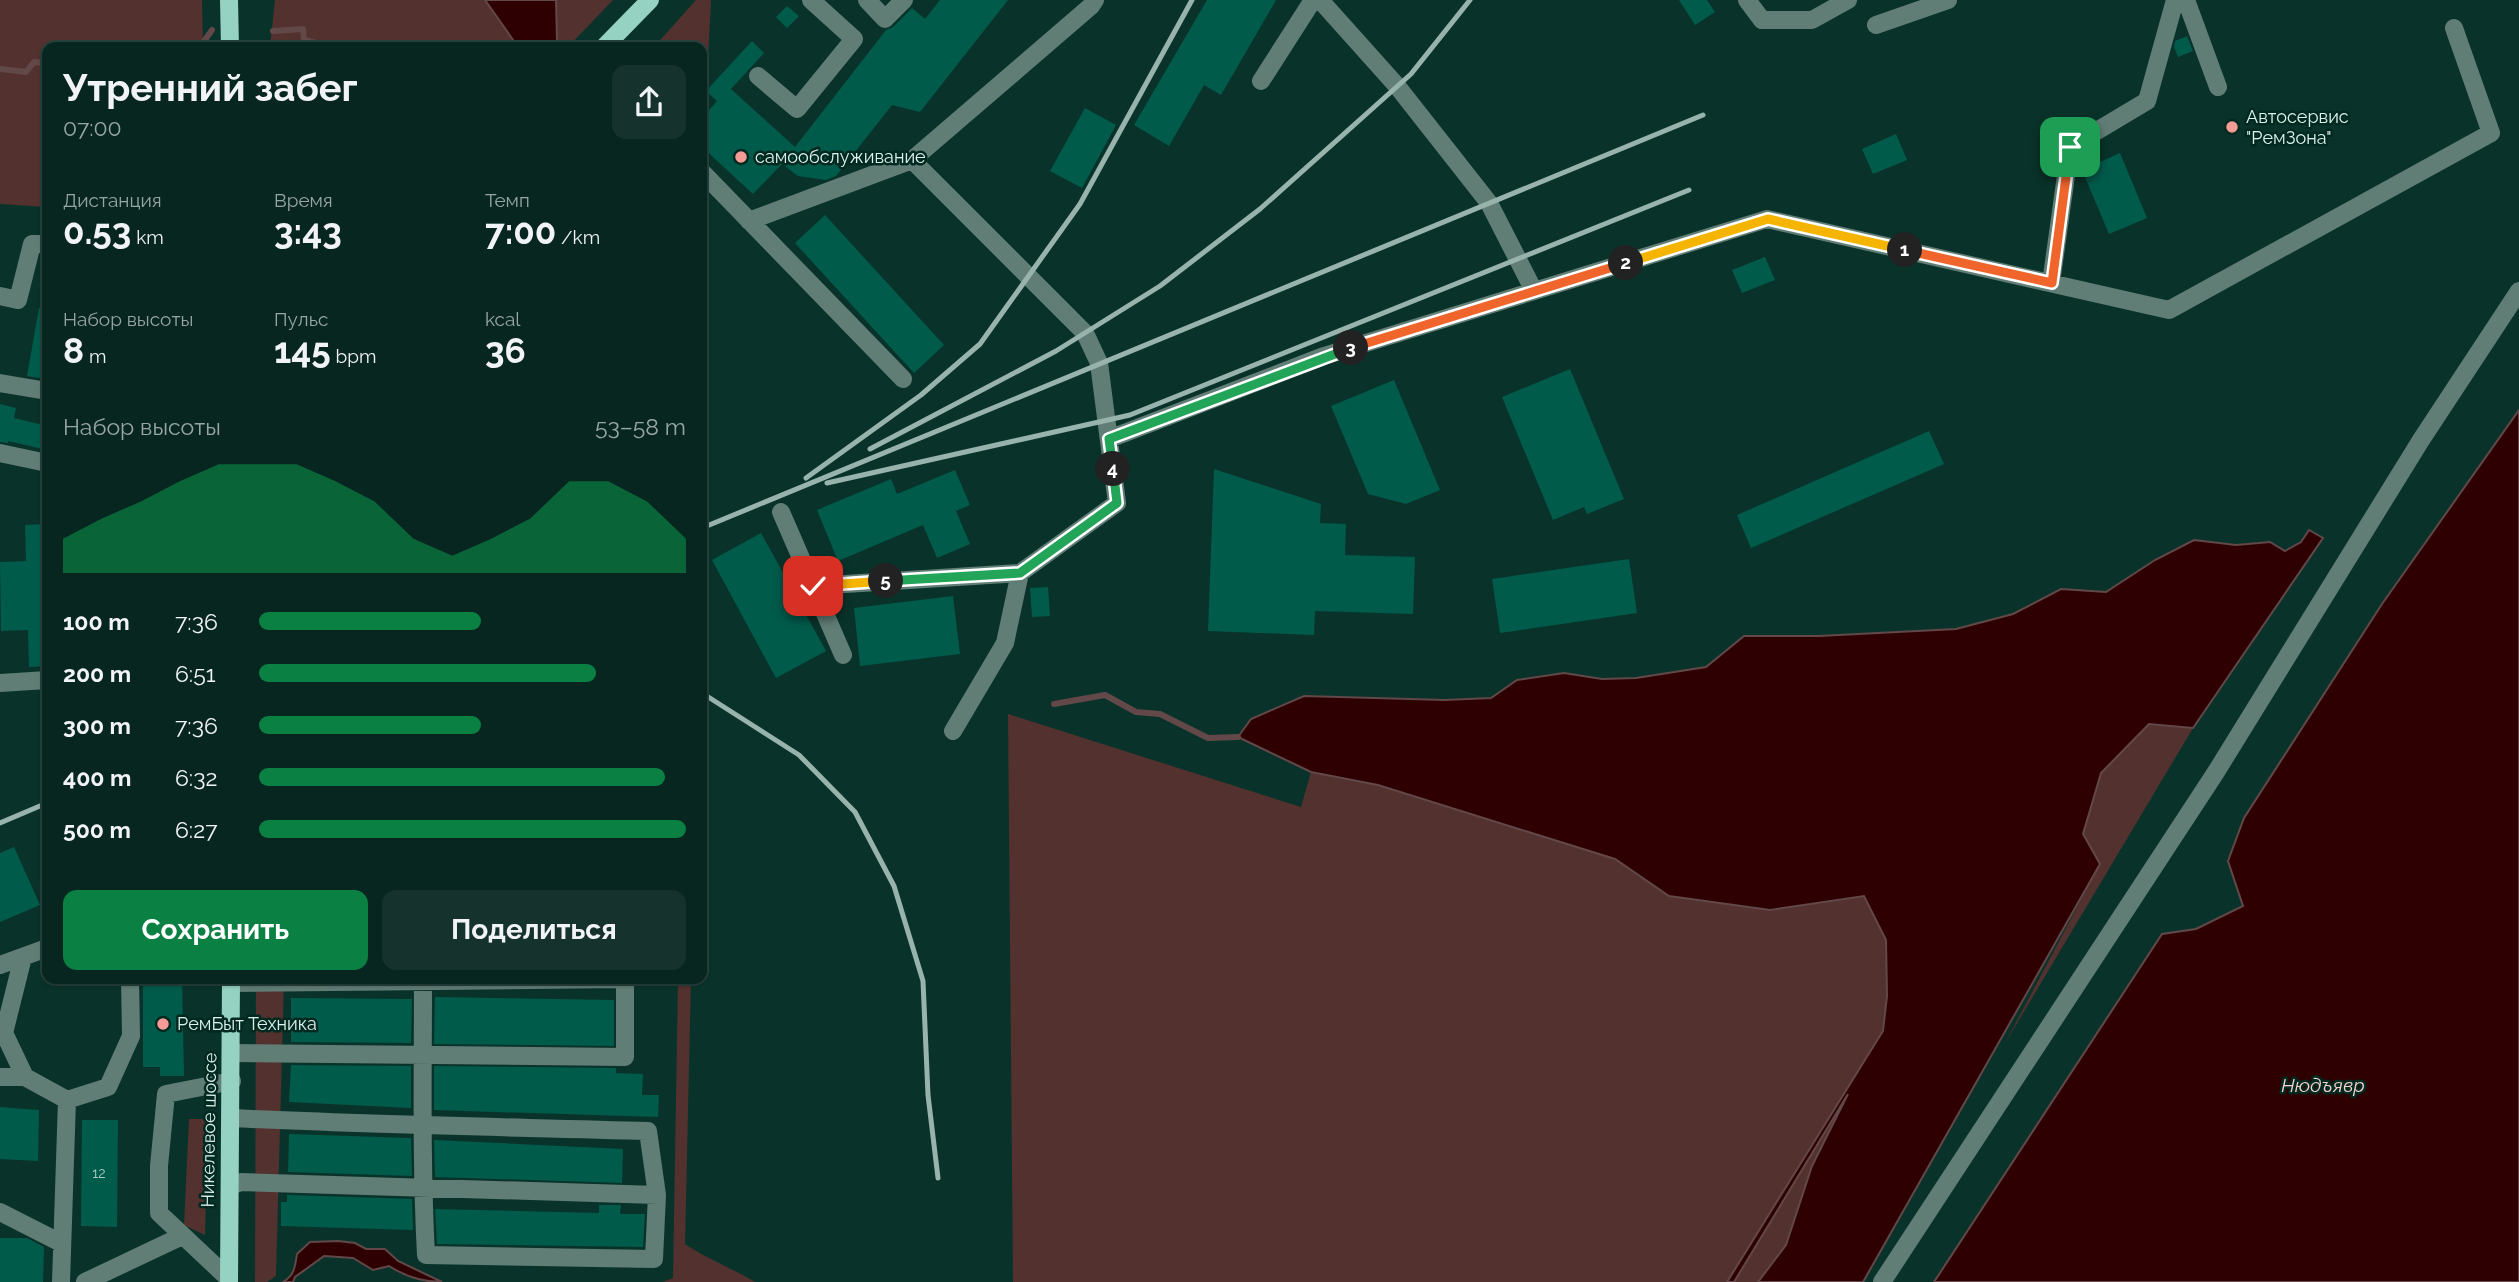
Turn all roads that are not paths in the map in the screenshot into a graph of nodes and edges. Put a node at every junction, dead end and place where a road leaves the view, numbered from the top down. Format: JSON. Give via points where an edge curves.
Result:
{"nodes":[{"id":1,"x":229,"y":0,"type":"edge"},
{"id":2,"x":650,"y":0,"type":"edge"},
{"id":3,"x":811,"y":0,"type":"edge"},
{"id":4,"x":867,"y":0,"type":"edge"},
{"id":5,"x":904,"y":0,"type":"edge"},
{"id":6,"x":1095,"y":0,"type":"edge"},
{"id":7,"x":1314,"y":0,"type":"edge"},
{"id":8,"x":1320,"y":0,"type":"edge"},
{"id":9,"x":1748,"y":0,"type":"edge"},
{"id":10,"x":1848,"y":0,"type":"edge"},
{"id":11,"x":1948,"y":0,"type":"edge"},
{"id":12,"x":2175,"y":0,"type":"edge"},
{"id":13,"x":2186,"y":0,"type":"edge"},
{"id":14,"x":1876,"y":25,"type":"dead end"},
{"id":15,"x":2454,"y":28,"type":"dead end"},
{"id":16,"x":230,"y":42,"type":"edge"},
{"id":17,"x":609,"y":42,"type":"edge"},
{"id":18,"x":758,"y":76,"type":"dead end"},
{"id":19,"x":1261,"y":80,"type":"dead end"},
{"id":20,"x":2218,"y":87,"type":"dead end"},
{"id":21,"x":912,"y":160,"type":"junction"},
{"id":22,"x":707,"y":177,"type":"edge"},
{"id":23,"x":749,"y":221,"type":"junction"},
{"id":24,"x":42,"y":244,"type":"edge"},
{"id":25,"x":2052,"y":283,"type":"junction"},
{"id":26,"x":1534,"y":291,"type":"junction"},
{"id":27,"x":2519,"y":291,"type":"edge"},
{"id":28,"x":0,"y":296,"type":"edge"},
{"id":29,"x":903,"y":379,"type":"dead end"},
{"id":30,"x":0,"y":383,"type":"edge"},
{"id":31,"x":42,"y":389,"type":"edge"},
{"id":32,"x":1109,"y":439,"type":"junction"},
{"id":33,"x":0,"y":453,"type":"edge"},
{"id":34,"x":42,"y":462,"type":"edge"},
{"id":35,"x":781,"y":512,"type":"dead end"},
{"id":36,"x":1020,"y":573,"type":"junction"},
{"id":37,"x":813,"y":586,"type":"junction"},
{"id":38,"x":843,"y":655,"type":"dead end"},
{"id":39,"x":42,"y":680,"type":"edge"},
{"id":40,"x":0,"y":683,"type":"edge"},
{"id":41,"x":953,"y":731,"type":"dead end"},
{"id":42,"x":42,"y":950,"type":"edge"},
{"id":43,"x":23,"y":957,"type":"junction"},
{"id":44,"x":0,"y":965,"type":"edge"},
{"id":45,"x":130,"y":984,"type":"edge"},
{"id":46,"x":231,"y":984,"type":"edge"},
{"id":47,"x":424,"y":984,"type":"edge"},
{"id":48,"x":625,"y":984,"type":"edge"},
{"id":49,"x":231,"y":1053,"type":"junction"},
{"id":50,"x":423,"y":1056,"type":"junction"},
{"id":51,"x":0,"y":1077,"type":"edge"},
{"id":52,"x":25,"y":1077,"type":"junction"},
{"id":53,"x":232,"y":1081,"type":"junction"},
{"id":54,"x":67,"y":1100,"type":"junction"},
{"id":55,"x":231,"y":1118,"type":"junction"},
{"id":56,"x":423,"y":1125,"type":"junction"},
{"id":57,"x":230,"y":1186,"type":"junction"},
{"id":58,"x":422,"y":1187,"type":"junction"},
{"id":59,"x":657,"y":1195,"type":"junction"},
{"id":60,"x":0,"y":1212,"type":"edge"},
{"id":61,"x":181,"y":1236,"type":"junction"},
{"id":62,"x":61,"y":1243,"type":"junction"},
{"id":63,"x":229,"y":1281,"type":"edge"},
{"id":64,"x":61,"y":1282,"type":"edge"},
{"id":65,"x":85,"y":1282,"type":"edge"},
{"id":66,"x":1882,"y":1282,"type":"edge"}],
"edges":[{"from":1,"to":16,"type":"main road"},
{"from":2,"to":17,"type":"main road"},
{"from":3,"to":18,"type":"lane","via":[[854,39],[797,109]]},
{"from":4,"to":5,"type":"lane","via":[[885,19]]},
{"from":6,"to":21,"type":"lane"},
{"from":7,"to":19,"type":"lane"},
{"from":8,"to":26,"type":"lane","via":[[1397,86],[1489,203]]},
{"from":9,"to":10,"type":"lane","via":[[1762,20],[1812,20]]},
{"from":11,"to":14,"type":"lane"},
{"from":12,"to":25,"type":"lane","via":[[2147,102],[2070,147]]},
{"from":13,"to":20,"type":"lane"},
{"from":15,"to":25,"type":"lane","via":[[2491,133],[2169,310]]},
{"from":21,"to":23,"type":"lane"},
{"from":21,"to":32,"type":"lane","via":[[1085,333],[1099,363]]},
{"from":22,"to":23,"type":"lane"},
{"from":23,"to":29,"type":"lane"},
{"from":24,"to":28,"type":"lane","via":[[32,244],[18,300]]},
{"from":25,"to":26,"type":"lane","via":[[1768,219]]},
{"from":26,"to":32,"type":"lane","via":[[1324,356]]},
{"from":27,"to":66,"type":"lane","via":[[2421,440],[2216,772]]},
{"from":30,"to":31,"type":"lane"},
{"from":32,"to":36,"type":"lane","via":[[1117,503]]},
{"from":33,"to":34,"type":"lane"},
{"from":35,"to":37,"type":"lane"},
{"from":36,"to":37,"type":"lane"},
{"from":36,"to":41,"type":"lane","via":[[1005,643]]},
{"from":37,"to":38,"type":"lane"},
{"from":39,"to":40,"type":"lane"},
{"from":42,"to":43,"type":"lane"},
{"from":43,"to":44,"type":"lane"},
{"from":43,"to":52,"type":"lane","via":[[4,1033]]},
{"from":45,"to":54,"type":"lane","via":[[131,1036],[108,1087]]},
{"from":46,"to":49,"type":"main road","name":"Никелевое шоссе"},
{"from":47,"to":50,"type":"lane"},
{"from":48,"to":50,"type":"lane","via":[[625,1057]]},
{"from":49,"to":50,"type":"lane"},
{"from":49,"to":53,"type":"main road","name":"Никелевое шоссе"},
{"from":50,"to":56,"type":"lane"},
{"from":51,"to":52,"type":"lane"},
{"from":52,"to":54,"type":"lane"},
{"from":53,"to":55,"type":"main road","name":"Никелевое шоссе"},
{"from":53,"to":61,"type":"lane","via":[[166,1094],[159,1213]]},
{"from":54,"to":62,"type":"lane"},
{"from":55,"to":56,"type":"lane"},
{"from":55,"to":57,"type":"main road","name":"Никелевое шоссе"},
{"from":56,"to":58,"type":"lane"},
{"from":56,"to":59,"type":"lane","via":[[649,1131]]},
{"from":57,"to":58,"type":"lane","via":[[241,1182]]},
{"from":57,"to":63,"type":"main road","name":"Никелевое шоссе"},
{"from":58,"to":59,"type":"lane"},
{"from":58,"to":59,"type":"lane","via":[[426,1255],[654,1259]]},
{"from":60,"to":62,"type":"lane"},
{"from":61,"to":63,"type":"lane"},
{"from":61,"to":65,"type":"lane"},
{"from":62,"to":64,"type":"lane"}]}
